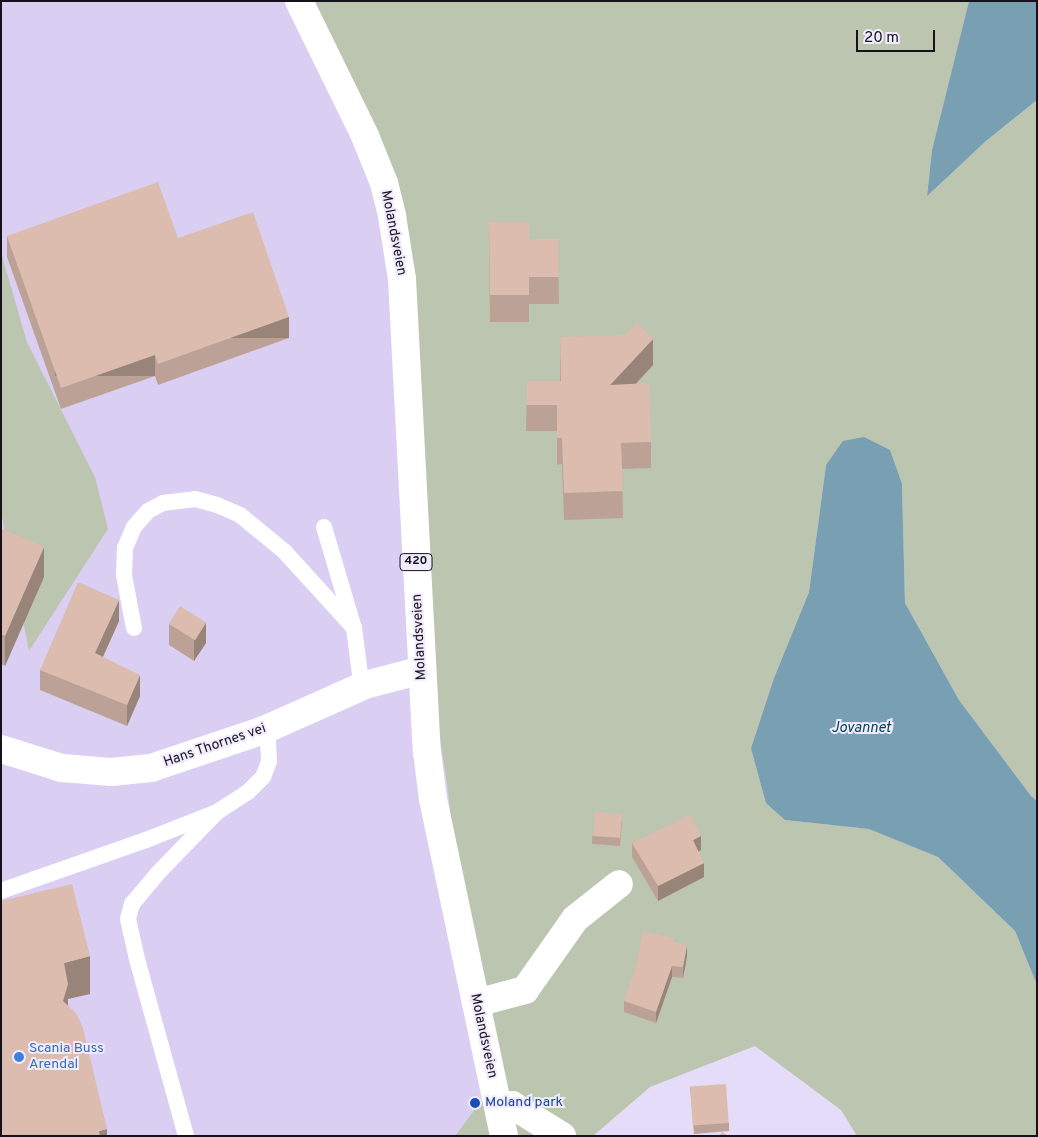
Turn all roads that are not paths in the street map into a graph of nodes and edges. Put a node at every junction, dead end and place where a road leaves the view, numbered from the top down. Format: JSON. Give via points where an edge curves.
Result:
{"nodes":[{"id":1,"x":299,"y":1,"type":"edge"},
{"id":2,"x":324,"y":527,"type":"dead end"},
{"id":3,"x":134,"y":628,"type":"dead end"},
{"id":4,"x":354,"y":628,"type":"junction"},
{"id":5,"x":422,"y":670,"type":"junction"},
{"id":6,"x":365,"y":685,"type":"junction"},
{"id":7,"x":264,"y":730,"type":"junction"},
{"id":8,"x":1,"y":750,"type":"edge"},
{"id":9,"x":217,"y":812,"type":"junction"},
{"id":10,"x":618,"y":884,"type":"dead end"},
{"id":11,"x":1,"y":891,"type":"edge"},
{"id":12,"x":476,"y":1003,"type":"junction"},
{"id":13,"x":499,"y":1106,"type":"junction"},
{"id":14,"x":186,"y":1136,"type":"edge"},
{"id":15,"x":504,"y":1136,"type":"edge"},
{"id":16,"x":562,"y":1136,"type":"edge"}],
"edges":[{"from":1,"to":5,"type":"main road","name":"Molandsveien","number":"420","via":[[365,136],[384,183],[392,216],[402,279]]},
{"from":2,"to":4,"type":"lane"},
{"from":3,"to":4,"type":"lane","via":[[124,575],[125,548],[134,527],[148,511],[163,503],[194,499],[217,504],[240,515],[284,551]]},
{"from":4,"to":6,"type":"lane","via":[[360,674]]},
{"from":5,"to":6,"type":"main road","name":"Hans Thornes vei"},
{"from":5,"to":12,"type":"main road","name":"Molandsveien","number":"420","via":[[433,799]]},
{"from":6,"to":7,"type":"main road","name":"Hans Thornes vei"},
{"from":7,"to":8,"type":"main road","name":"Hans Thornes vei","via":[[151,768],[111,772],[62,768]]},
{"from":7,"to":9,"type":"lane","via":[[269,761],[263,777],[248,792]]},
{"from":9,"to":11,"type":"lane"},
{"from":9,"to":14,"type":"lane","via":[[144,889],[132,904],[128,919]]},
{"from":10,"to":12,"type":"main road","via":[[575,919],[525,990]]},
{"from":12,"to":13,"type":"main road","name":"Molandsveien","number":"420"},
{"from":13,"to":15,"type":"main road","name":"Molandsveien","number":"420"},
{"from":13,"to":16,"type":"main road","via":[[512,1105]]}]}
